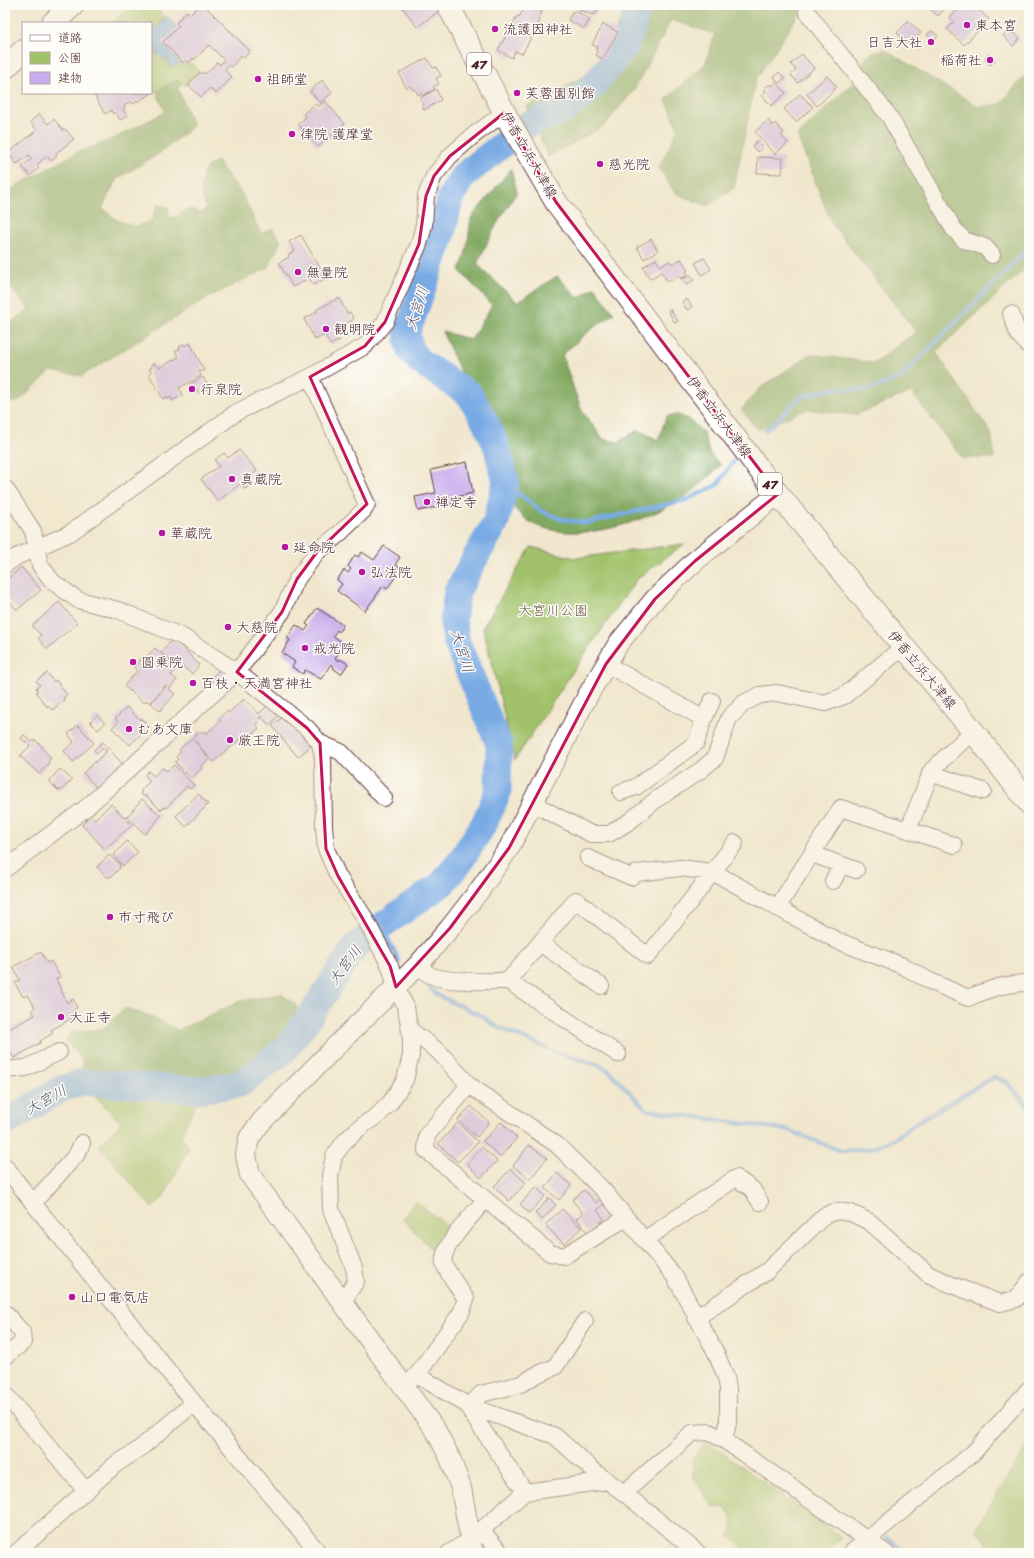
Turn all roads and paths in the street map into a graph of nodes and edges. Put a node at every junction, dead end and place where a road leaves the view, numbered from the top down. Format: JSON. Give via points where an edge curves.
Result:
{"nodes":[{"id":1,"x":73,"y":5,"type":"edge"},
{"id":2,"x":448,"y":5,"type":"edge"},
{"id":3,"x":807,"y":12,"type":"dead end"},
{"id":4,"x":54,"y":22,"type":"edge"},
{"id":5,"x":22,"y":52,"type":"edge"},
{"id":6,"x":5,"y":68,"type":"edge"},
{"id":7,"x":507,"y":118,"type":"junction"},
{"id":8,"x":992,"y":255,"type":"dead end"},
{"id":9,"x":1011,"y":314,"type":"dead end"},
{"id":10,"x":1029,"y":346,"type":"edge"},
{"id":11,"x":310,"y":377,"type":"junction"},
{"id":12,"x":5,"y":488,"type":"edge"},
{"id":13,"x":778,"y":494,"type":"junction"},
{"id":14,"x":36,"y":548,"type":"junction"},
{"id":15,"x":5,"y":565,"type":"edge"},
{"id":16,"x":903,"y":647,"type":"junction"},
{"id":17,"x":606,"y":664,"type":"junction"},
{"id":18,"x":237,"y":672,"type":"junction"},
{"id":19,"x":712,"y":701,"type":"dead end"},
{"id":20,"x":704,"y":719,"type":"junction"},
{"id":21,"x":973,"y":731,"type":"junction"},
{"id":22,"x":320,"y":743,"type":"junction"},
{"id":23,"x":930,"y":773,"type":"junction"},
{"id":24,"x":982,"y":791,"type":"dead end"},
{"id":25,"x":620,"y":792,"type":"dead end"},
{"id":26,"x":384,"y":798,"type":"dead end"},
{"id":27,"x":532,"y":803,"type":"junction"},
{"id":28,"x":1029,"y":803,"type":"edge"},
{"id":29,"x":908,"y":830,"type":"junction"},
{"id":30,"x":735,"y":843,"type":"dead end"},
{"id":31,"x":954,"y":845,"type":"dead end"},
{"id":32,"x":812,"y":854,"type":"junction"},
{"id":33,"x":588,"y":858,"type":"dead end"},
{"id":34,"x":841,"y":865,"type":"junction"},
{"id":35,"x":5,"y":870,"type":"edge"},
{"id":36,"x":856,"y":870,"type":"dead end"},
{"id":37,"x":713,"y":872,"type":"junction"},
{"id":38,"x":833,"y":881,"type":"dead end"},
{"id":39,"x":777,"y":908,"type":"junction"},
{"id":40,"x":540,"y":943,"type":"junction"},
{"id":41,"x":418,"y":965,"type":"junction"},
{"id":42,"x":508,"y":982,"type":"junction"},
{"id":43,"x":1029,"y":983,"type":"edge"},
{"id":44,"x":601,"y":986,"type":"dead end"},
{"id":45,"x":396,"y":987,"type":"junction"},
{"id":46,"x":410,"y":1030,"type":"junction"},
{"id":47,"x":59,"y":1052,"type":"dead end"},
{"id":48,"x":618,"y":1054,"type":"dead end"},
{"id":49,"x":5,"y":1070,"type":"edge"},
{"id":50,"x":469,"y":1085,"type":"junction"},
{"id":51,"x":82,"y":1143,"type":"dead end"},
{"id":52,"x":5,"y":1166,"type":"edge"},
{"id":53,"x":485,"y":1200,"type":"junction"},
{"id":54,"x":760,"y":1202,"type":"dead end"},
{"id":55,"x":33,"y":1203,"type":"junction"},
{"id":56,"x":626,"y":1218,"type":"junction"},
{"id":57,"x":644,"y":1240,"type":"junction"},
{"id":58,"x":1029,"y":1282,"type":"edge"},
{"id":59,"x":342,"y":1303,"type":"junction"},
{"id":60,"x":5,"y":1313,"type":"edge"},
{"id":61,"x":696,"y":1318,"type":"junction"},
{"id":62,"x":585,"y":1321,"type":"dead end"},
{"id":63,"x":5,"y":1357,"type":"edge"},
{"id":64,"x":411,"y":1381,"type":"junction"},
{"id":65,"x":1029,"y":1389,"type":"edge"},
{"id":66,"x":5,"y":1394,"type":"edge"},
{"id":67,"x":194,"y":1403,"type":"junction"},
{"id":68,"x":469,"y":1406,"type":"junction"},
{"id":69,"x":724,"y":1440,"type":"junction"},
{"id":70,"x":608,"y":1481,"type":"junction"},
{"id":71,"x":86,"y":1490,"type":"junction"},
{"id":72,"x":525,"y":1492,"type":"junction"},
{"id":73,"x":624,"y":1493,"type":"junction"},
{"id":74,"x":475,"y":1541,"type":"edge"},
{"id":75,"x":867,"y":1541,"type":"junction"},
{"id":76,"x":25,"y":1550,"type":"edge"},
{"id":77,"x":319,"y":1553,"type":"edge"},
{"id":78,"x":449,"y":1553,"type":"edge"},
{"id":79,"x":501,"y":1553,"type":"edge"},
{"id":80,"x":698,"y":1553,"type":"edge"},
{"id":81,"x":851,"y":1553,"type":"edge"},
{"id":82,"x":886,"y":1553,"type":"edge"}],
"edges":[{"from":1,"to":4,"type":"main road"},
{"from":2,"to":7,"type":"main road","name":"伊香立浜大津線","number":"47"},
{"from":3,"to":8,"type":"street","via":[[889,116],[953,228],[964,240],[984,247]]},
{"from":5,"to":6,"type":"main road"},
{"from":7,"to":11,"type":"street","via":[[474,135],[450,156],[434,176],[426,196],[424,225],[419,244],[385,322],[365,346]]},
{"from":7,"to":13,"type":"main road","name":"伊香立浜大津線","number":"47","via":[[556,202]]},
{"from":9,"to":10,"type":"street","via":[[1018,334]]},
{"from":11,"to":14,"type":"street","via":[[237,412],[70,533]]},
{"from":11,"to":18,"type":"street","via":[[367,504],[345,529],[317,552],[298,579],[282,612]]},
{"from":12,"to":14,"type":"street","via":[[32,531]]},
{"from":13,"to":16,"type":"main road","name":"伊香立浜大津線","number":"47"},
{"from":13,"to":17,"type":"street","via":[[695,561],[655,599],[618,644]]},
{"from":14,"to":15,"type":"street"},
{"from":14,"to":18,"type":"street","via":[[40,564],[53,582],[78,600],[118,610],[183,637]]},
{"from":16,"to":21,"type":"main road","name":"伊香立浜大津線","number":"47"},
{"from":16,"to":27,"type":"street","via":[[844,696],[824,703],[777,693],[760,695],[744,703],[729,718],[715,758],[609,834],[591,834]]},
{"from":17,"to":20,"type":"street"},
{"from":17,"to":27,"type":"street"},
{"from":18,"to":22,"type":"street","via":[[307,728]]},
{"from":18,"to":35,"type":"street","via":[[87,807]]},
{"from":19,"to":20,"type":"street"},
{"from":20,"to":25,"type":"street","via":[[696,743],[636,787]]},
{"from":21,"to":23,"type":"street"},
{"from":21,"to":28,"type":"main road","name":"伊香立浜大津線","number":"47"},
{"from":22,"to":26,"type":"street","via":[[341,752]]},
{"from":22,"to":45,"type":"street","via":[[323,758],[326,848],[338,876],[363,915],[390,966]]},
{"from":23,"to":24,"type":"street"},
{"from":23,"to":29,"type":"street"},
{"from":27,"to":41,"type":"street","via":[[509,848],[482,888]]},
{"from":29,"to":31,"type":"street"},
{"from":29,"to":32,"type":"street","via":[[841,808]]},
{"from":30,"to":37,"type":"street"},
{"from":32,"to":34,"type":"street"},
{"from":32,"to":39,"type":"street"},
{"from":33,"to":37,"type":"street","via":[[630,877],[637,873],[680,868]]},
{"from":34,"to":36,"type":"street"},
{"from":34,"to":38,"type":"street"},
{"from":37,"to":39,"type":"street"},
{"from":37,"to":40,"type":"street","via":[[648,956],[576,900]]},
{"from":39,"to":43,"type":"street","via":[[838,941],[903,966],[968,998],[1012,983]]},
{"from":40,"to":42,"type":"street"},
{"from":40,"to":44,"type":"street"},
{"from":41,"to":42,"type":"street","via":[[434,977]]},
{"from":41,"to":45,"type":"street"},
{"from":42,"to":48,"type":"street"},
{"from":45,"to":46,"type":"street","via":[[406,1007]]},
{"from":45,"to":59,"type":"street","via":[[262,1121],[249,1138],[246,1155],[250,1174]]},
{"from":46,"to":50,"type":"street","via":[[438,1051]]},
{"from":46,"to":59,"type":"street","via":[[411,1055],[405,1080],[390,1103],[356,1131],[334,1156],[330,1176],[331,1210],[354,1268],[356,1281]]},
{"from":47,"to":49,"type":"street","via":[[26,1068]]},
{"from":50,"to":53,"type":"street","via":[[427,1135],[426,1150]]},
{"from":50,"to":56,"type":"street","via":[[557,1145],[604,1191]]},
{"from":51,"to":55,"type":"street","via":[[77,1154]]},
{"from":52,"to":55,"type":"street"},
{"from":53,"to":56,"type":"street","via":[[550,1253],[564,1256]]},
{"from":53,"to":64,"type":"street","via":[[450,1242],[444,1255],[444,1264],[466,1299],[461,1313]]},
{"from":54,"to":57,"type":"street","via":[[752,1188],[736,1178]]},
{"from":55,"to":67,"type":"street"},
{"from":56,"to":57,"type":"street"},
{"from":57,"to":61,"type":"street","via":[[675,1277]]},
{"from":58,"to":61,"type":"street","via":[[1016,1299],[1000,1303],[928,1274],[870,1222],[851,1212],[837,1211],[824,1216],[767,1271]]},
{"from":59,"to":64,"type":"street"},
{"from":60,"to":63,"type":"street","via":[[22,1332],[23,1342]]},
{"from":61,"to":69,"type":"street","via":[[715,1351],[726,1378],[728,1423]]},
{"from":62,"to":68,"type":"street","via":[[555,1367],[520,1384],[481,1394]]},
{"from":64,"to":68,"type":"street"},
{"from":64,"to":74,"type":"street","via":[[450,1458]]},
{"from":65,"to":75,"type":"street","via":[[972,1453]]},
{"from":66,"to":71,"type":"street"},
{"from":67,"to":71,"type":"street"},
{"from":67,"to":77,"type":"street"},
{"from":68,"to":70,"type":"street","via":[[555,1436]]},
{"from":68,"to":72,"type":"street"},
{"from":69,"to":73,"type":"street","via":[[709,1432],[692,1433]]},
{"from":69,"to":75,"type":"street"},
{"from":70,"to":72,"type":"street"},
{"from":70,"to":73,"type":"street"},
{"from":71,"to":76,"type":"street"},
{"from":72,"to":74,"type":"street"},
{"from":73,"to":80,"type":"street"},
{"from":74,"to":78,"type":"street"},
{"from":74,"to":79,"type":"street"},
{"from":75,"to":81,"type":"street"},
{"from":75,"to":82,"type":"street"}]}
